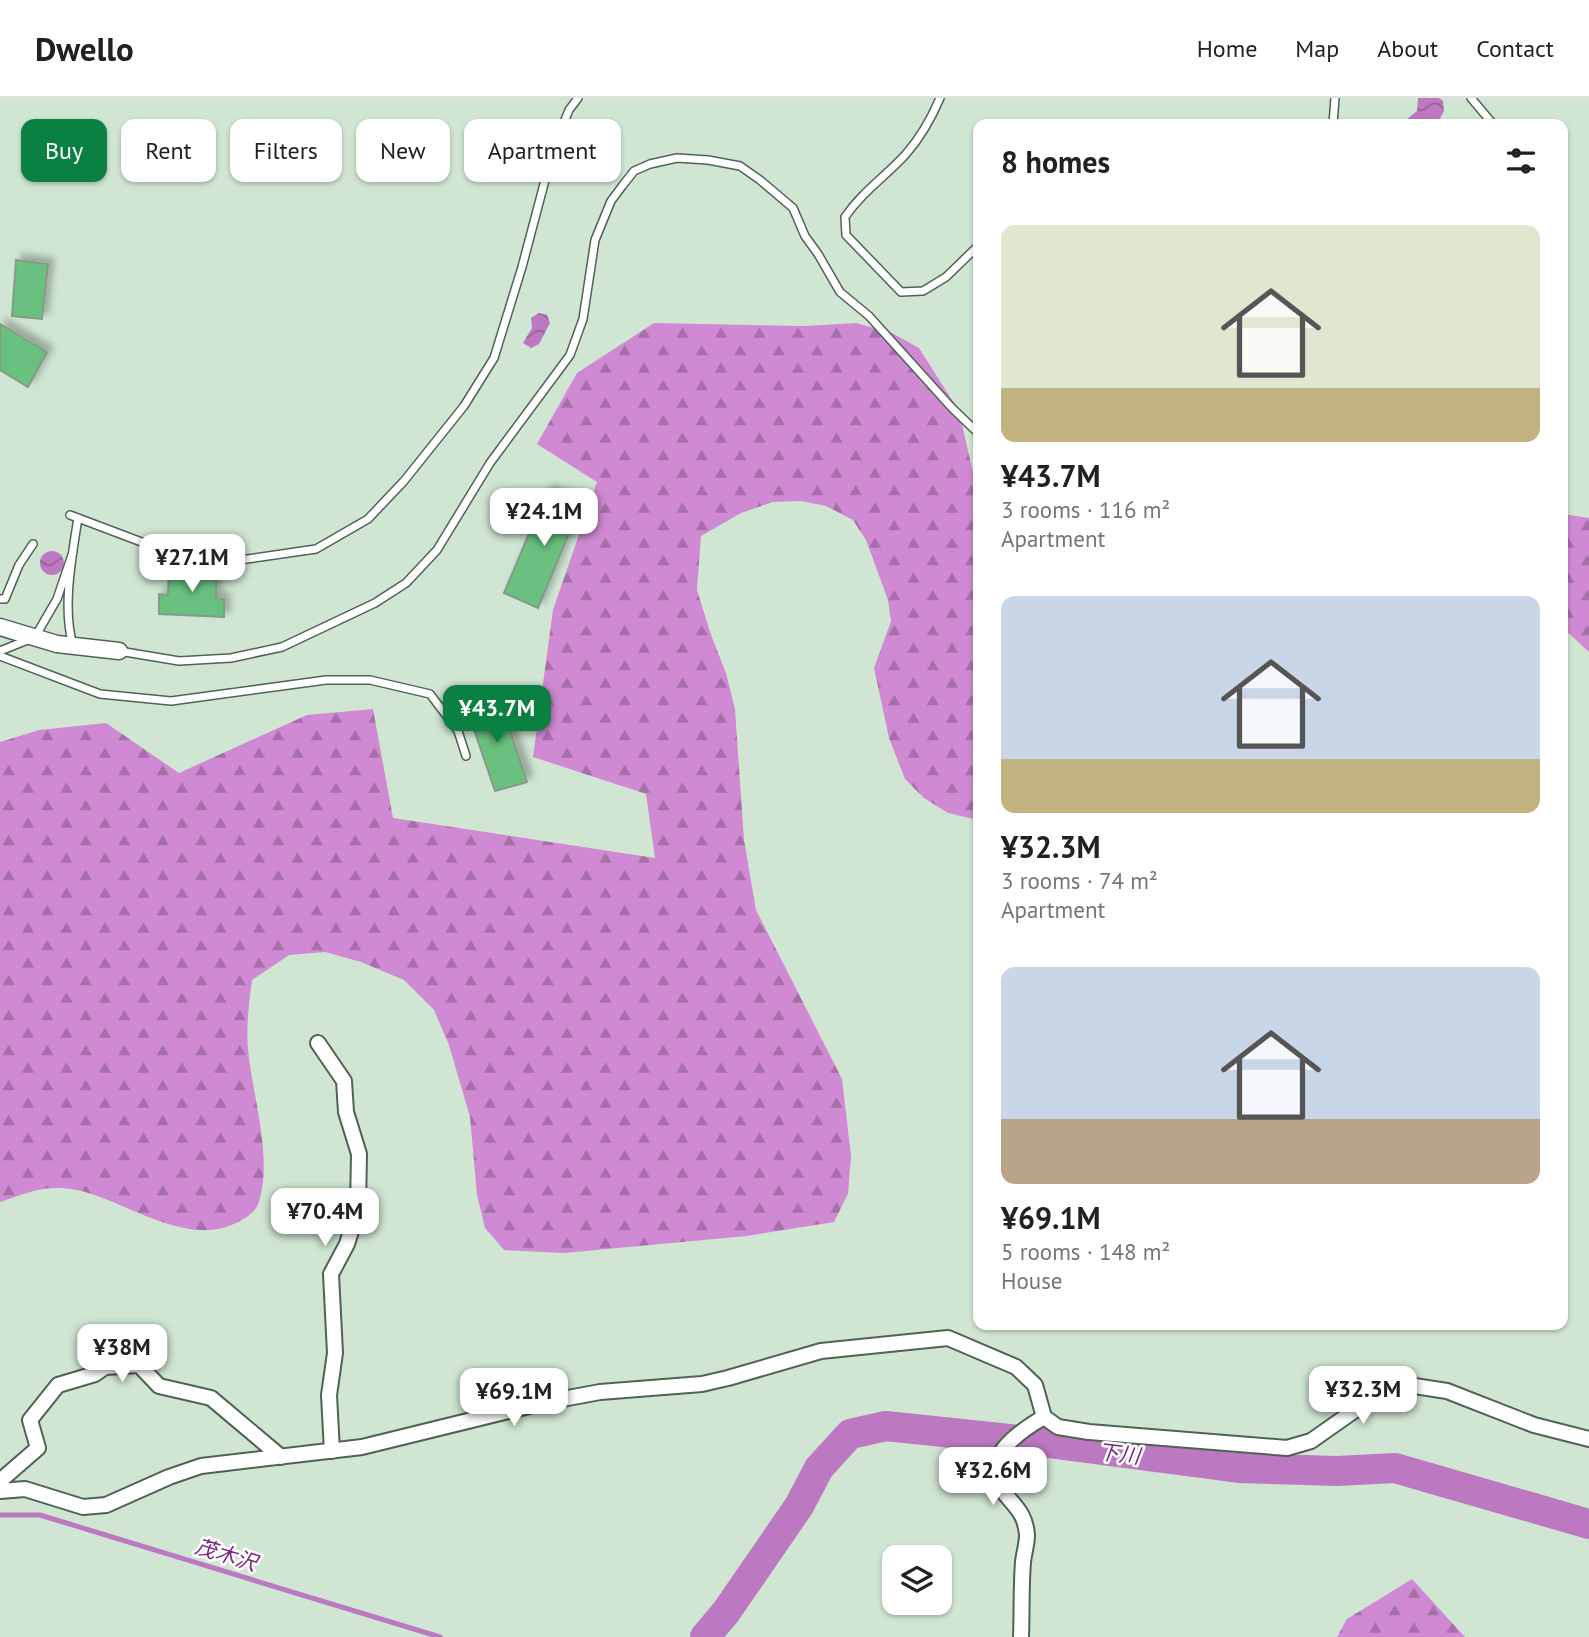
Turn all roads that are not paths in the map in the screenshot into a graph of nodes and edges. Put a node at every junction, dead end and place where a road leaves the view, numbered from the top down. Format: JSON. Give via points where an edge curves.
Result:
{"nodes":[{"id":1,"x":578,"y":98,"type":"edge"},
{"id":2,"x":940,"y":98,"type":"edge"},
{"id":3,"x":1335,"y":98,"type":"edge"},
{"id":4,"x":1471,"y":98,"type":"edge"},
{"id":5,"x":1333,"y":119,"type":"edge"},
{"id":6,"x":1489,"y":119,"type":"edge"},
{"id":7,"x":973,"y":251,"type":"edge"},
{"id":8,"x":973,"y":428,"type":"edge"},
{"id":9,"x":33,"y":544,"type":"dead end"},
{"id":10,"x":73,"y":552,"type":"junction"},
{"id":11,"x":2,"y":601,"type":"edge"},
{"id":12,"x":0,"y":627,"type":"edge"},
{"id":13,"x":35,"y":637,"type":"junction"},
{"id":14,"x":74,"y":646,"type":"junction"},
{"id":15,"x":118,"y":651,"type":"joint"},
{"id":16,"x":0,"y":654,"type":"edge"},
{"id":17,"x":466,"y":755,"type":"dead end"},
{"id":18,"x":318,"y":1043,"type":"dead end"},
{"id":19,"x":1044,"y":1417,"type":"junction"},
{"id":20,"x":1589,"y":1439,"type":"edge"},
{"id":21,"x":332,"y":1451,"type":"junction"},
{"id":22,"x":281,"y":1457,"type":"junction"},
{"id":23,"x":0,"y":1481,"type":"edge"},
{"id":24,"x":0,"y":1491,"type":"edge"},
{"id":25,"x":1021,"y":1637,"type":"edge"}],
"edges":[{"from":1,"to":10,"type":"lane","via":[[553,150],[494,358],[464,406],[368,519],[316,549],[220,563],[160,549],[74,517]]},
{"from":2,"to":7,"type":"lane","via":[[906,154],[856,200],[845,217],[846,235],[901,292],[923,292]]},
{"from":3,"to":5,"type":"lane"},
{"from":4,"to":6,"type":"lane"},
{"from":8,"to":15,"type":"lane","via":[[869,316],[840,292],[793,208],[760,180],[740,166],[708,160],[677,158],[650,164],[634,171],[611,201],[595,240],[583,319],[569,355],[490,463],[437,550],[406,583],[375,603],[282,647],[231,658],[179,661]]},
{"from":9,"to":11,"type":"lane"},
{"from":10,"to":13,"type":"lane","via":[[57,599]]},
{"from":10,"to":14,"type":"lane","via":[[67,627]]},
{"from":12,"to":13,"type":"street"},
{"from":13,"to":14,"type":"street"},
{"from":13,"to":16,"type":"lane"},
{"from":14,"to":15,"type":"street"},
{"from":16,"to":17,"type":"lane","via":[[100,694],[171,701],[326,680],[370,680],[430,694],[458,731]]},
{"from":18,"to":21,"type":"street","via":[[344,1081],[346,1112],[359,1154],[358,1208],[348,1244],[331,1274],[335,1353],[329,1395]]},
{"from":19,"to":20,"type":"street","via":[[1058,1427],[1088,1432],[1287,1448],[1311,1441],[1368,1401],[1408,1385],[1447,1391]]},
{"from":19,"to":21,"type":"street","via":[[1035,1385],[1016,1367],[948,1338],[821,1351],[702,1384],[576,1397]]},
{"from":19,"to":25,"type":"street","via":[[999,1453],[995,1472],[999,1487],[1024,1515],[1027,1537]]},
{"from":21,"to":22,"type":"street"},
{"from":22,"to":23,"type":"street","via":[[211,1398],[159,1385],[139,1365],[105,1367],[58,1385],[30,1420],[38,1448]]},
{"from":22,"to":24,"type":"street","via":[[201,1466],[106,1506],[83,1507],[25,1489]]}]}
